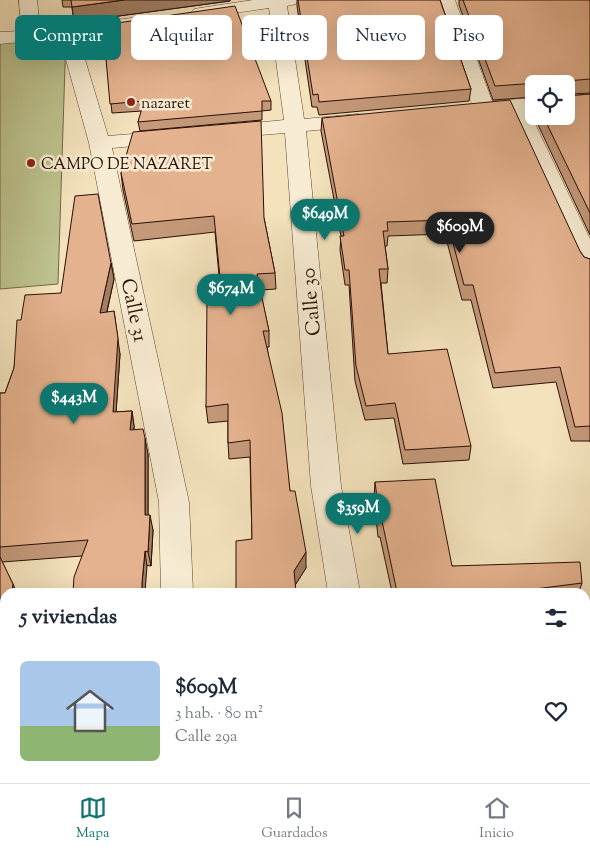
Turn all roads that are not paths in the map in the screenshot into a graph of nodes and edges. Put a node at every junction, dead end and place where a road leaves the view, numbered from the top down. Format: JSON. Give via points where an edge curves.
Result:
{"nodes":[{"id":1,"x":28,"y":0,"type":"edge"},
{"id":2,"x":446,"y":0,"type":"edge"},
{"id":3,"x":282,"y":1,"type":"edge"},
{"id":4,"x":29,"y":15,"type":"edge"},
{"id":5,"x":189,"y":15,"type":"edge"},
{"id":6,"x":15,"y":37,"type":"edge"},
{"id":7,"x":0,"y":38,"type":"edge"},
{"id":8,"x":76,"y":60,"type":"edge"},
{"id":9,"x":525,"y":105,"type":"edge"},
{"id":10,"x":484,"y":108,"type":"junction"},
{"id":11,"x":452,"y":111,"type":"edge"},
{"id":12,"x":374,"y":119,"type":"edge"},
{"id":13,"x":533,"y":125,"type":"edge"},
{"id":14,"x":295,"y":126,"type":"junction"},
{"id":15,"x":100,"y":143,"type":"junction"},
{"id":16,"x":590,"y":265,"type":"edge"},
{"id":17,"x":176,"y":588,"type":"edge"},
{"id":18,"x":343,"y":588,"type":"edge"}],
"edges":[{"from":1,"to":4,"type":"street"},
{"from":2,"to":10,"type":"street"},
{"from":3,"to":5,"type":"street"},
{"from":3,"to":14,"type":"street","name":"Calle 30"},
{"from":6,"to":7,"type":"street"},
{"from":8,"to":15,"type":"street","name":"Calle 31"},
{"from":9,"to":10,"type":"street"},
{"from":10,"to":11,"type":"street"},
{"from":12,"to":14,"type":"street"},
{"from":13,"to":16,"type":"street"},
{"from":14,"to":15,"type":"street"},
{"from":14,"to":18,"type":"street","name":"Calle 30","via":[[326,486]]},
{"from":15,"to":17,"type":"street","name":"Calle 31","via":[[174,502]]}]}
